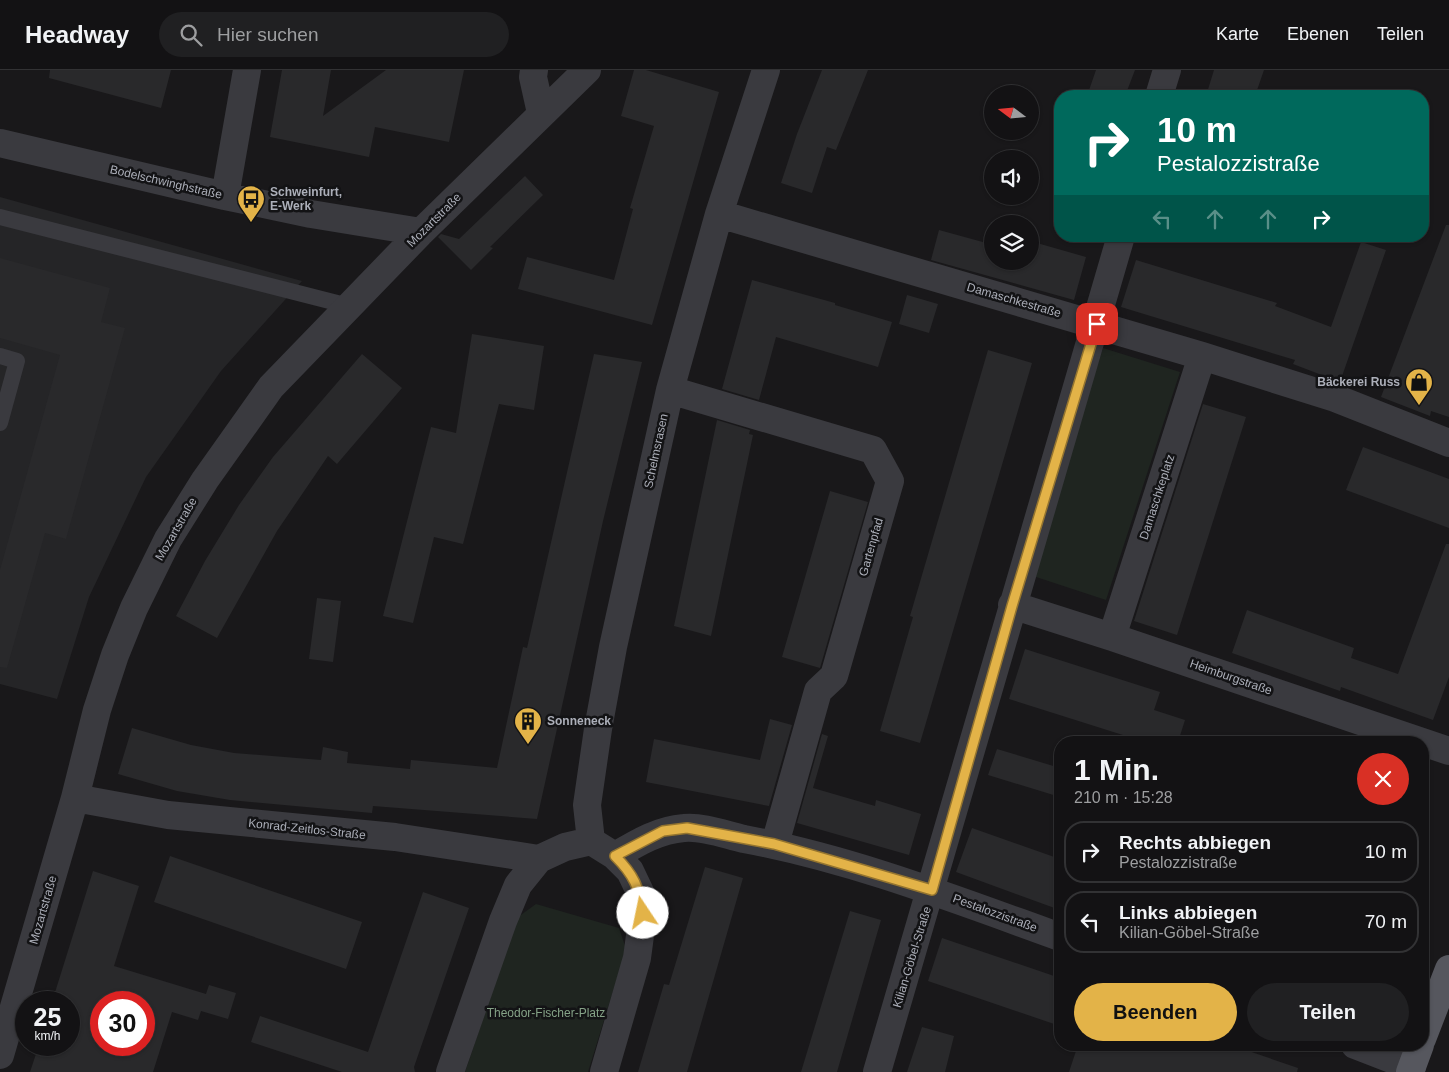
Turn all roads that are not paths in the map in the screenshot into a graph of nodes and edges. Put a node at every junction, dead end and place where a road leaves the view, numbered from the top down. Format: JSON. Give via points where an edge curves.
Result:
{"nodes":[{"id":1,"x":247,"y":70,"type":"edge"},
{"id":2,"x":534,"y":70,"type":"edge"},
{"id":3,"x":587,"y":70,"type":"edge"},
{"id":4,"x":766,"y":70,"type":"edge"},
{"id":5,"x":1167,"y":70,"type":"edge"},
{"id":6,"x":1161,"y":90,"type":"edge"},
{"id":7,"x":541,"y":113,"type":"junction"},
{"id":8,"x":0,"y":143,"type":"edge"},
{"id":9,"x":225,"y":196,"type":"junction"},
{"id":10,"x":719,"y":214,"type":"junction"},
{"id":11,"x":0,"y":217,"type":"edge"},
{"id":12,"x":421,"y":232,"type":"junction"},
{"id":13,"x":1119,"y":242,"type":"edge"},
{"id":14,"x":349,"y":306,"type":"junction"},
{"id":15,"x":1097,"y":324,"type":"junction"},
{"id":16,"x":0,"y":356,"type":"edge"},
{"id":17,"x":1202,"y":356,"type":"junction"},
{"id":18,"x":670,"y":390,"type":"junction"},
{"id":19,"x":0,"y":423,"type":"edge"},
{"id":20,"x":1449,"y":443,"type":"edge"},
{"id":21,"x":1012,"y":606,"type":"junction"},
{"id":22,"x":1112,"y":637,"type":"junction"},
{"id":23,"x":1405,"y":736,"type":"edge"},
{"id":24,"x":1429,"y":744,"type":"edge"},
{"id":25,"x":1449,"y":751,"type":"edge"},
{"id":26,"x":75,"y":798,"type":"junction"},
{"id":27,"x":591,"y":841,"type":"junction"},
{"id":28,"x":774,"y":844,"type":"junction"},
{"id":29,"x":615,"y":856,"type":"junction"},
{"id":30,"x":539,"y":859,"type":"junction"},
{"id":31,"x":932,"y":890,"type":"junction"},
{"id":32,"x":1054,"y":935,"type":"edge"},
{"id":33,"x":1449,"y":969,"type":"edge"},
{"id":34,"x":1429,"y":1021,"type":"edge"},
{"id":35,"x":1377,"y":1051,"type":"edge"},
{"id":36,"x":0,"y":1055,"type":"edge"},
{"id":37,"x":1414,"y":1061,"type":"edge"},
{"id":38,"x":450,"y":1072,"type":"edge"},
{"id":39,"x":604,"y":1072,"type":"edge"},
{"id":40,"x":877,"y":1072,"type":"edge"}],
"edges":[{"from":1,"to":9,"type":"street"},
{"from":2,"to":7,"type":"street"},
{"from":3,"to":7,"type":"street","name":"Mozartstraße"},
{"from":4,"to":10,"type":"street","name":"Schelmsrasen"},
{"from":5,"to":6,"type":"street"},
{"from":7,"to":12,"type":"street","name":"Mozartstraße"},
{"from":8,"to":9,"type":"street","name":"Bodelschwinghstraße"},
{"from":9,"to":12,"type":"street","name":"Bodelschwinghstraße"},
{"from":10,"to":15,"type":"street","name":"Damaschkestraße"},
{"from":10,"to":18,"type":"street","name":"Schelmsrasen"},
{"from":11,"to":14,"type":"lane"},
{"from":12,"to":14,"type":"street","name":"Mozartstraße"},
{"from":13,"to":15,"type":"street","name":"Kilian-Göbel-Straße"},
{"from":14,"to":26,"type":"street","name":"Mozartstraße","via":[[270,387],[168,539],[115,655],[97,710]]},
{"from":15,"to":17,"type":"street","name":"Damaschkestraße"},
{"from":15,"to":21,"type":"street","name":"Kilian-Göbel-Straße"},
{"from":16,"to":19,"type":"lane","via":[[17,361]]},
{"from":17,"to":20,"type":"street","name":"Damaschkestraße","via":[[1335,398]]},
{"from":17,"to":22,"type":"street","name":"Damaschkeplatz"},
{"from":18,"to":27,"type":"street","name":"Schelmsrasen","via":[[598,729],[587,805]]},
{"from":18,"to":28,"type":"street","name":"Gartenpfad","via":[[873,450],[890,481],[834,676],[818,691]]},
{"from":21,"to":22,"type":"street","name":"Heimburgstraße"},
{"from":21,"to":31,"type":"street","name":"Kilian-Göbel-Straße"},
{"from":22,"to":23,"type":"street","name":"Heimburgstraße"},
{"from":24,"to":25,"type":"street","name":"Heimburgstraße"},
{"from":26,"to":30,"type":"street","name":"Konrad-Zeitlos-Straße","via":[[168,815],[395,837]]},
{"from":26,"to":36,"type":"street","name":"Mozartstraße"},
{"from":27,"to":29,"type":"street"},
{"from":27,"to":30,"type":"street","via":[[565,847]]},
{"from":28,"to":29,"type":"street","name":"Pestalozzistraße","via":[[687,828],[663,831]]},
{"from":28,"to":31,"type":"street","name":"Pestalozzistraße"},
{"from":29,"to":39,"type":"street","via":[[630,871],[640,892],[643,913],[637,958]]},
{"from":30,"to":38,"type":"street","via":[[518,886],[503,921]]},
{"from":31,"to":32,"type":"street","name":"Pestalozzistraße"},
{"from":31,"to":40,"type":"street","name":"Kilian-Göbel-Straße"},
{"from":33,"to":34,"type":"main road"},
{"from":35,"to":37,"type":"street"}]}
